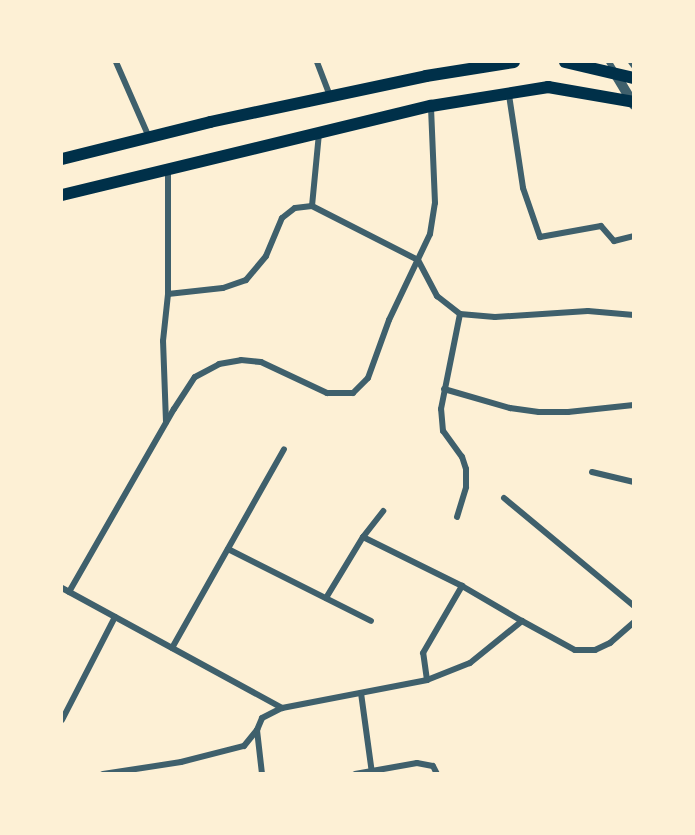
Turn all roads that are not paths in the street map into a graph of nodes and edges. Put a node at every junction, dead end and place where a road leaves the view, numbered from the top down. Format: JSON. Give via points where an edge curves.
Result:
{"nodes":[{"id":1,"x":116,"y":62,"type":"edge"},
{"id":2,"x":317,"y":62,"type":"edge"},
{"id":3,"x":514,"y":62,"type":"edge"},
{"id":4,"x":565,"y":62,"type":"edge"},
{"id":5,"x":609,"y":62,"type":"edge"},
{"id":6,"x":632,"y":62,"type":"edge"},
{"id":7,"x":633,"y":66,"type":"edge"},
{"id":8,"x":616,"y":75,"type":"junction"},
{"id":9,"x":633,"y":78,"type":"edge"},
{"id":10,"x":509,"y":94,"type":"junction"},
{"id":11,"x":330,"y":97,"type":"junction"},
{"id":12,"x":633,"y":103,"type":"edge"},
{"id":13,"x":431,"y":106,"type":"junction"},
{"id":14,"x":319,"y":132,"type":"junction"},
{"id":15,"x":149,"y":137,"type":"junction"},
{"id":16,"x":62,"y":159,"type":"edge"},
{"id":17,"x":168,"y":168,"type":"junction"},
{"id":18,"x":62,"y":195,"type":"edge"},
{"id":19,"x":312,"y":206,"type":"junction"},
{"id":20,"x":633,"y":236,"type":"edge"},
{"id":21,"x":418,"y":260,"type":"junction"},
{"id":22,"x":168,"y":294,"type":"junction"},
{"id":23,"x":460,"y":314,"type":"junction"},
{"id":24,"x":633,"y":315,"type":"edge"},
{"id":25,"x":444,"y":389,"type":"junction"},
{"id":26,"x":633,"y":405,"type":"edge"},
{"id":27,"x":166,"y":422,"type":"junction"},
{"id":28,"x":284,"y":449,"type":"dead end"},
{"id":29,"x":592,"y":472,"type":"dead end"},
{"id":30,"x":633,"y":482,"type":"edge"},
{"id":31,"x":504,"y":498,"type":"dead end"},
{"id":32,"x":383,"y":511,"type":"dead end"},
{"id":33,"x":457,"y":517,"type":"dead end"},
{"id":34,"x":363,"y":537,"type":"junction"},
{"id":35,"x":228,"y":549,"type":"junction"},
{"id":36,"x":462,"y":586,"type":"junction"},
{"id":37,"x":62,"y":588,"type":"edge"},
{"id":38,"x":69,"y":592,"type":"junction"},
{"id":39,"x":326,"y":598,"type":"junction"},
{"id":40,"x":633,"y":606,"type":"edge"},
{"id":41,"x":115,"y":617,"type":"junction"},
{"id":42,"x":371,"y":621,"type":"dead end"},
{"id":43,"x":522,"y":621,"type":"junction"},
{"id":44,"x":633,"y":622,"type":"edge"},
{"id":45,"x":172,"y":648,"type":"junction"},
{"id":46,"x":427,"y":681,"type":"junction"},
{"id":47,"x":362,"y":693,"type":"junction"},
{"id":48,"x":282,"y":708,"type":"junction"},
{"id":49,"x":62,"y":720,"type":"edge"},
{"id":50,"x":257,"y":730,"type":"junction"},
{"id":51,"x":372,"y":772,"type":"edge"},
{"id":52,"x":103,"y":774,"type":"edge"},
{"id":53,"x":262,"y":774,"type":"edge"},
{"id":54,"x":355,"y":774,"type":"edge"},
{"id":55,"x":437,"y":774,"type":"edge"}],
"edges":[{"from":1,"to":15,"type":"street"},
{"from":2,"to":11,"type":"street"},
{"from":3,"to":11,"type":"main road"},
{"from":4,"to":8,"type":"main road"},
{"from":5,"to":8,"type":"street"},
{"from":6,"to":7,"type":"street"},
{"from":8,"to":9,"type":"main road"},
{"from":8,"to":12,"type":"street"},
{"from":10,"to":12,"type":"main road","via":[[548,87]]},
{"from":10,"to":13,"type":"main road"},
{"from":10,"to":20,"type":"street","via":[[523,188],[540,237],[601,226],[614,242]]},
{"from":11,"to":15,"type":"main road"},
{"from":13,"to":14,"type":"main road"},
{"from":13,"to":21,"type":"street","via":[[435,203],[430,234]]},
{"from":14,"to":17,"type":"main road"},
{"from":14,"to":19,"type":"street"},
{"from":15,"to":16,"type":"main road"},
{"from":17,"to":18,"type":"main road"},
{"from":17,"to":22,"type":"street"},
{"from":19,"to":21,"type":"street"},
{"from":19,"to":22,"type":"street","via":[[295,208],[282,218],[266,256],[246,280],[223,288]]},
{"from":21,"to":23,"type":"street","via":[[437,296]]},
{"from":21,"to":27,"type":"street","via":[[389,320],[368,378],[353,393],[327,393],[261,362],[241,360],[219,364],[195,377]]},
{"from":22,"to":27,"type":"street","via":[[163,341]]},
{"from":23,"to":24,"type":"street","via":[[495,318],[588,311]]},
{"from":23,"to":25,"type":"street"},
{"from":25,"to":26,"type":"street","via":[[538,412]]},
{"from":25,"to":33,"type":"street","via":[[443,431],[466,469],[466,487]]},
{"from":27,"to":38,"type":"street"},
{"from":28,"to":35,"type":"street"},
{"from":29,"to":30,"type":"street"},
{"from":31,"to":40,"type":"street"},
{"from":32,"to":34,"type":"street"},
{"from":34,"to":36,"type":"street"},
{"from":34,"to":39,"type":"street"},
{"from":35,"to":39,"type":"street"},
{"from":35,"to":45,"type":"street"},
{"from":36,"to":43,"type":"street"},
{"from":36,"to":46,"type":"street","via":[[423,653]]},
{"from":37,"to":38,"type":"street"},
{"from":38,"to":41,"type":"street"},
{"from":39,"to":42,"type":"street"},
{"from":41,"to":45,"type":"street"},
{"from":41,"to":49,"type":"street"},
{"from":43,"to":44,"type":"street","via":[[575,650],[595,650],[610,643]]},
{"from":43,"to":46,"type":"street","via":[[470,663]]},
{"from":45,"to":48,"type":"street"},
{"from":46,"to":47,"type":"street"},
{"from":47,"to":48,"type":"street"},
{"from":47,"to":51,"type":"street"},
{"from":48,"to":50,"type":"street","via":[[262,718]]},
{"from":50,"to":52,"type":"street","via":[[244,746],[181,762]]},
{"from":50,"to":53,"type":"street"},
{"from":51,"to":54,"type":"street"},
{"from":51,"to":55,"type":"street","via":[[426,763],[434,766]]}]}
